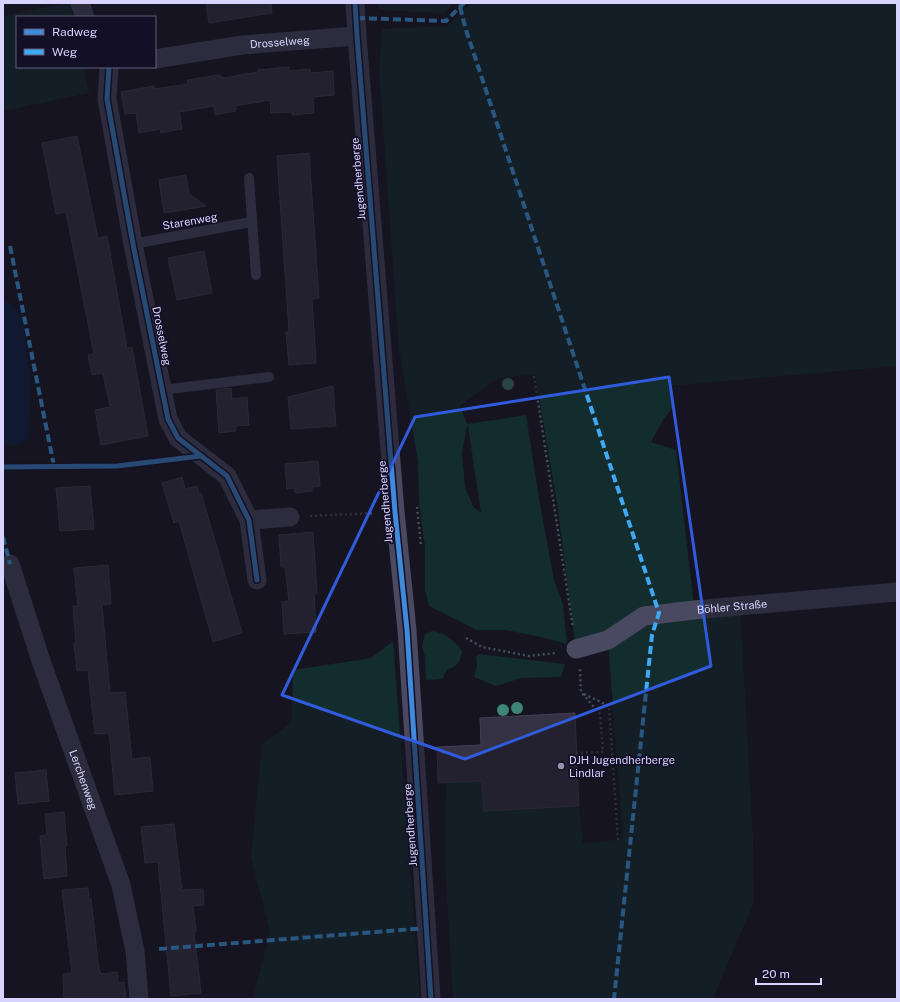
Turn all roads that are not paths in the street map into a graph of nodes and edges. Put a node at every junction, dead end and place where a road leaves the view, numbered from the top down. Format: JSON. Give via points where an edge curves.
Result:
{"nodes":[{"id":1,"x":80,"y":3,"type":"edge"},
{"id":2,"x":355,"y":3,"type":"edge"},
{"id":3,"x":85,"y":16,"type":"edge"},
{"id":4,"x":357,"y":36,"type":"junction"},
{"id":5,"x":156,"y":59,"type":"edge"},
{"id":6,"x":109,"y":68,"type":"edge"},
{"id":7,"x":249,"y":178,"type":"dead end"},
{"id":8,"x":251,"y":222,"type":"junction"},
{"id":9,"x":133,"y":244,"type":"junction"},
{"id":10,"x":256,"y":275,"type":"dead end"},
{"id":11,"x":269,"y":377,"type":"dead end"},
{"id":12,"x":162,"y":390,"type":"junction"},
{"id":13,"x":290,"y":518,"type":"road end"},
{"id":14,"x":249,"y":520,"type":"junction"},
{"id":15,"x":10,"y":564,"type":"dead end"},
{"id":16,"x":257,"y":580,"type":"dead end"},
{"id":17,"x":897,"y":592,"type":"edge"},
{"id":18,"x":576,"y":649,"type":"road end"},
{"id":19,"x":139,"y":999,"type":"edge"},
{"id":20,"x":431,"y":999,"type":"edge"}],
"edges":[{"from":1,"to":3,"type":"street"},
{"from":2,"to":4,"type":"street","name":"Jugendherberge"},
{"from":4,"to":5,"type":"street","name":"Drosselweg","via":[[242,45]]},
{"from":4,"to":20,"type":"street","name":"Jugendherberge","via":[[407,638]]},
{"from":6,"to":9,"type":"street","name":"Drosselweg","via":[[107,98]]},
{"from":7,"to":8,"type":"lane"},
{"from":8,"to":9,"type":"lane","name":"Starenweg"},
{"from":8,"to":10,"type":"lane"},
{"from":9,"to":12,"type":"street","name":"Drosselweg"},
{"from":11,"to":12,"type":"lane"},
{"from":12,"to":14,"type":"street","name":"Drosselweg","via":[[168,419],[178,438],[227,476]]},
{"from":13,"to":14,"type":"street"},
{"from":14,"to":16,"type":"street","name":"Drosselweg"},
{"from":15,"to":19,"type":"street","name":"Lerchenweg","via":[[41,661],[121,885],[135,951]]},
{"from":17,"to":18,"type":"street","name":"Böhler Straße","via":[[644,616],[608,640]]}]}
